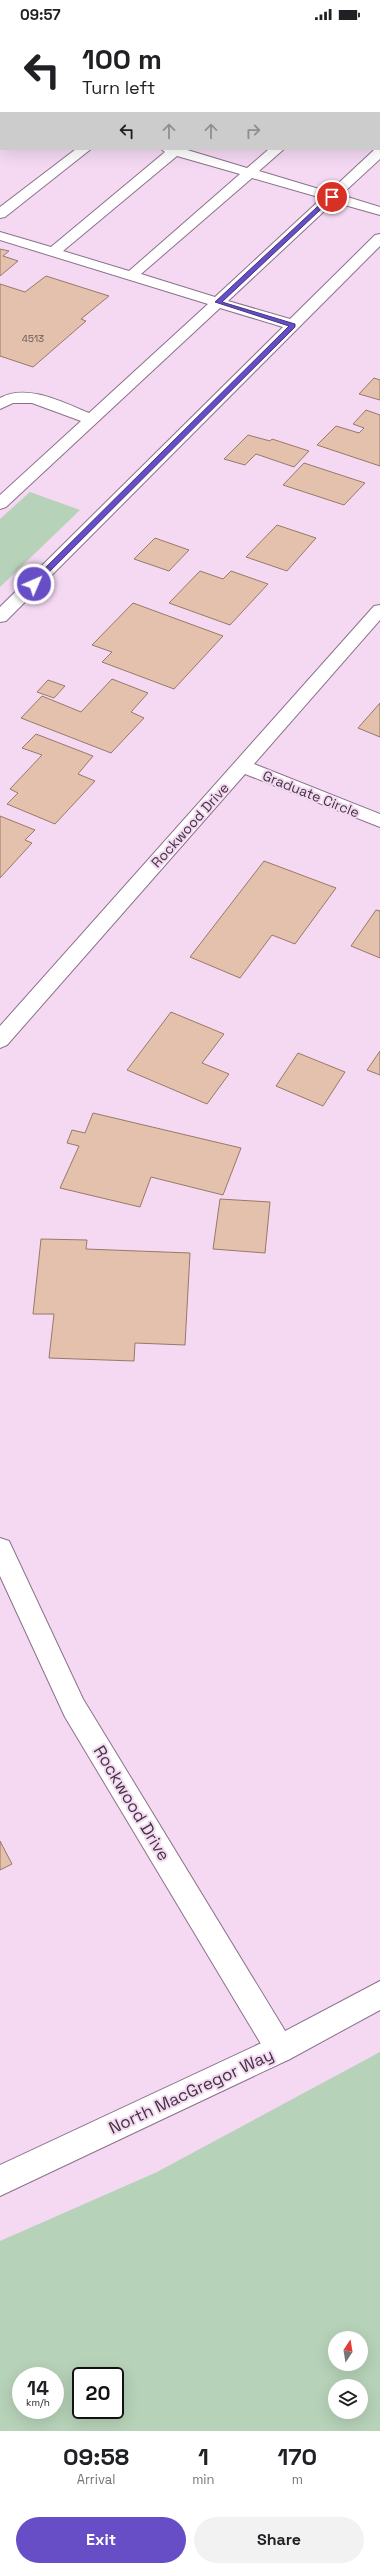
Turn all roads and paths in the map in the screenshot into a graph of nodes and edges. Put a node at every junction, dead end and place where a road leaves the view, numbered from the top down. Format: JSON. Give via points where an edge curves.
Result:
{"nodes":[{"id":1,"x":83,"y":150,"type":"edge"},
{"id":2,"x":174,"y":150,"type":"edge"},
{"id":3,"x":276,"y":150,"type":"edge"},
{"id":4,"x":380,"y":152,"type":"edge"},
{"id":5,"x":250,"y":173,"type":"junction"},
{"id":6,"x":332,"y":197,"type":"junction"},
{"id":7,"x":380,"y":211,"type":"edge"},
{"id":8,"x":0,"y":214,"type":"edge"},
{"id":9,"x":0,"y":236,"type":"edge"},
{"id":10,"x":380,"y":238,"type":"edge"},
{"id":11,"x":53,"y":252,"type":"junction"},
{"id":12,"x":131,"y":276,"type":"junction"},
{"id":13,"x":218,"y":302,"type":"junction"},
{"id":14,"x":293,"y":325,"type":"junction"},
{"id":15,"x":0,"y":404,"type":"edge"},
{"id":16,"x":91,"y":419,"type":"junction"},
{"id":17,"x":0,"y":504,"type":"edge"},
{"id":18,"x":380,"y":610,"type":"edge"},
{"id":19,"x":0,"y":617,"type":"edge"},
{"id":20,"x":242,"y":766,"type":"junction"},
{"id":21,"x":380,"y":821,"type":"edge"},
{"id":22,"x":0,"y":1040,"type":"edge"},
{"id":23,"x":0,"y":1548,"type":"edge"},
{"id":24,"x":380,"y":1995,"type":"edge"},
{"id":25,"x":280,"y":2049,"type":"junction"},
{"id":26,"x":0,"y":2181,"type":"edge"}],
"edges":[{"from":1,"to":8,"type":"street"},
{"from":2,"to":5,"type":"street"},
{"from":2,"to":11,"type":"street"},
{"from":3,"to":5,"type":"street"},
{"from":4,"to":6,"type":"street"},
{"from":5,"to":6,"type":"street"},
{"from":5,"to":12,"type":"street"},
{"from":6,"to":7,"type":"street"},
{"from":6,"to":13,"type":"street"},
{"from":9,"to":11,"type":"street"},
{"from":10,"to":14,"type":"street"},
{"from":11,"to":12,"type":"street"},
{"from":12,"to":13,"type":"street"},
{"from":13,"to":14,"type":"street"},
{"from":13,"to":16,"type":"street"},
{"from":14,"to":19,"type":"street"},
{"from":15,"to":16,"type":"street","via":[[13,396],[29,397]]},
{"from":16,"to":17,"type":"street"},
{"from":18,"to":20,"type":"street","name":"Rockwood Drive"},
{"from":20,"to":21,"type":"street","name":"Graduate Circle"},
{"from":20,"to":22,"type":"street","name":"Rockwood Drive"},
{"from":23,"to":25,"type":"street","name":"Rockwood Drive","via":[[74,1708]]},
{"from":24,"to":25,"type":"street","name":"North MacGregor Way"},
{"from":25,"to":26,"type":"street","name":"North MacGregor Way"}]}
